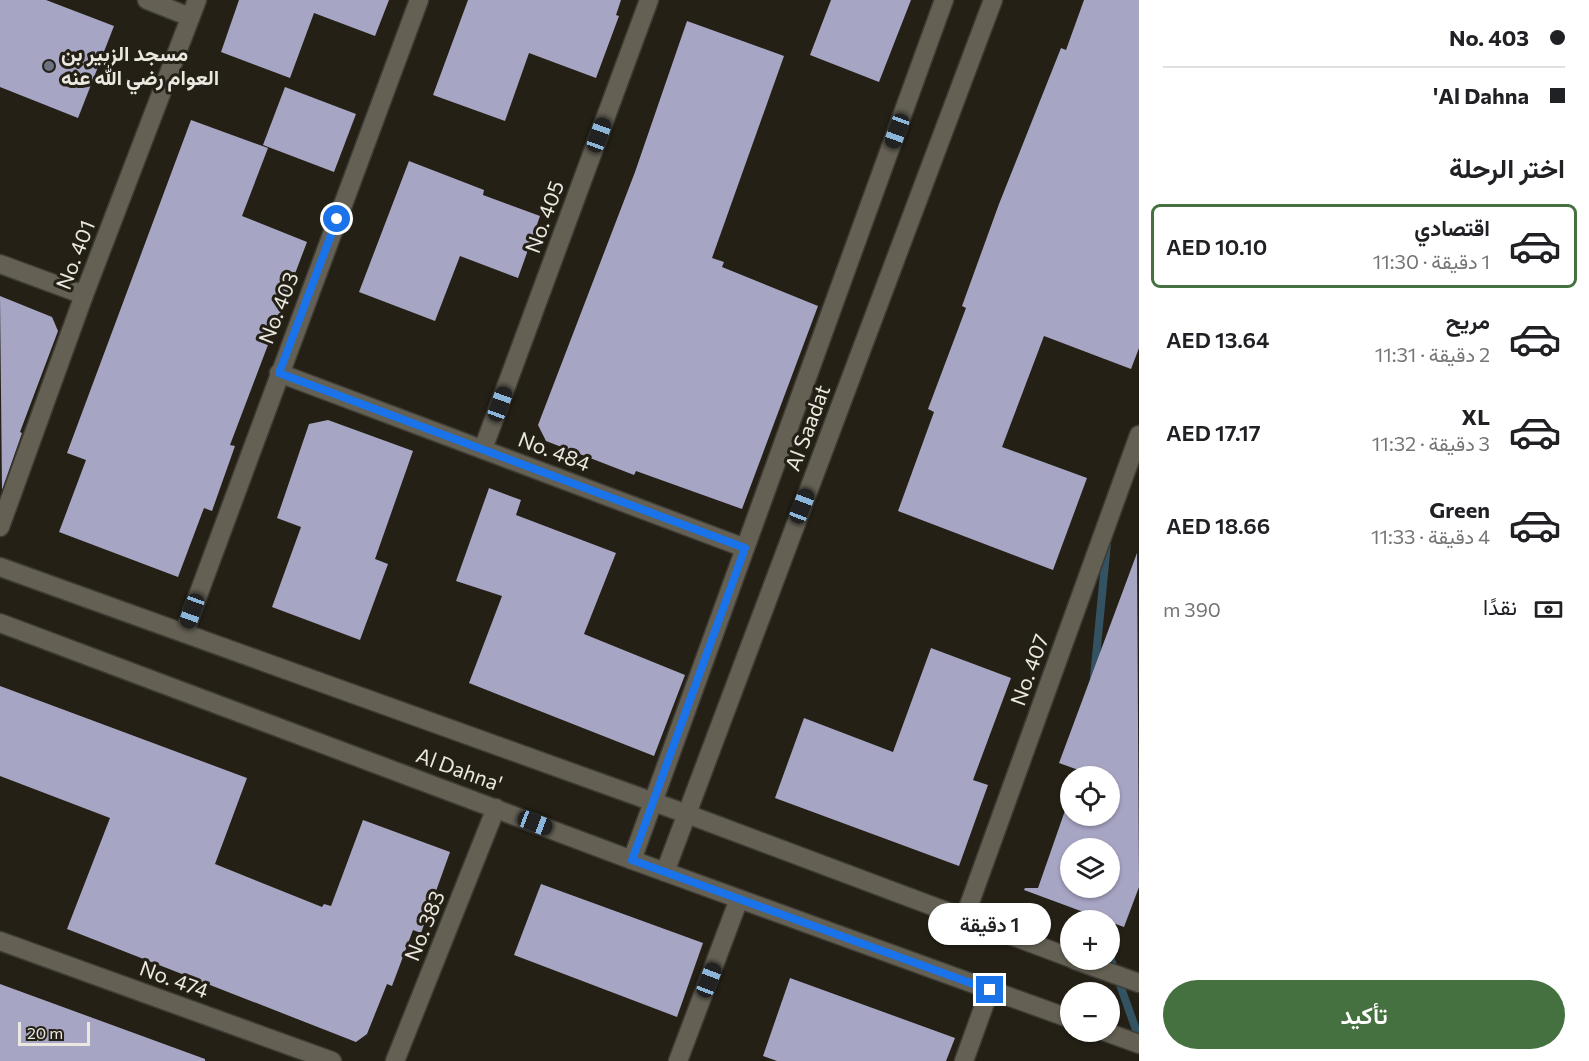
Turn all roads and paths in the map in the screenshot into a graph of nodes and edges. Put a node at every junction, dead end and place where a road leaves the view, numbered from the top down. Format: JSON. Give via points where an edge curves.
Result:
{"nodes":[{"id":1,"x":147,"y":0,"type":"edge"},
{"id":2,"x":419,"y":0,"type":"edge"},
{"id":3,"x":649,"y":0,"type":"edge"},
{"id":4,"x":944,"y":0,"type":"edge"},
{"id":5,"x":993,"y":0,"type":"edge"},
{"id":6,"x":193,"y":8,"type":"edge"},
{"id":7,"x":0,"y":264,"type":"edge"},
{"id":8,"x":84,"y":295,"type":"junction"},
{"id":9,"x":279,"y":373,"type":"junction"},
{"id":10,"x":1139,"y":435,"type":"edge"},
{"id":11,"x":483,"y":449,"type":"junction"},
{"id":12,"x":1134,"y":467,"type":"edge"},
{"id":13,"x":0,"y":527,"type":"edge"},
{"id":14,"x":745,"y":548,"type":"junction"},
{"id":15,"x":0,"y":567,"type":"edge"},
{"id":16,"x":0,"y":623,"type":"edge"},
{"id":17,"x":184,"y":633,"type":"junction"},
{"id":18,"x":653,"y":802,"type":"junction"},
{"id":19,"x":496,"y":808,"type":"junction"},
{"id":20,"x":687,"y":814,"type":"junction"},
{"id":21,"x":632,"y":860,"type":"junction"},
{"id":22,"x":665,"y":872,"type":"junction"},
{"id":23,"x":739,"y":899,"type":"junction"},
{"id":24,"x":964,"y":919,"type":"junction"},
{"id":25,"x":0,"y":941,"type":"edge"},
{"id":26,"x":1060,"y":954,"type":"edge"},
{"id":27,"x":1103,"y":970,"type":"edge"},
{"id":28,"x":1139,"y":983,"type":"edge"},
{"id":29,"x":990,"y":990,"type":"junction"},
{"id":30,"x":1060,"y":1015,"type":"edge"},
{"id":31,"x":1120,"y":1037,"type":"edge"},
{"id":32,"x":1139,"y":1044,"type":"edge"},
{"id":33,"x":332,"y":1061,"type":"edge"},
{"id":34,"x":396,"y":1061,"type":"edge"},
{"id":35,"x":678,"y":1061,"type":"edge"},
{"id":36,"x":964,"y":1061,"type":"edge"}],
"edges":[{"from":1,"to":6,"type":"street"},
{"from":2,"to":9,"type":"street","name":"No. 403"},
{"from":3,"to":11,"type":"street","name":"No. 405"},
{"from":4,"to":14,"type":"street","name":"Al Saadat"},
{"from":5,"to":20,"type":"street","name":"Al Saadat"},
{"from":6,"to":8,"type":"street","name":"No. 401"},
{"from":7,"to":8,"type":"street"},
{"from":8,"to":13,"type":"street","name":"No. 401"},
{"from":9,"to":11,"type":"street","name":"No. 484"},
{"from":9,"to":17,"type":"street","name":"No. 403"},
{"from":10,"to":12,"type":"street","name":"No. 407"},
{"from":11,"to":14,"type":"street","name":"No. 484"},
{"from":12,"to":24,"type":"street","name":"No. 407"},
{"from":14,"to":18,"type":"street","name":"Al Saadat"},
{"from":15,"to":17,"type":"street","name":"Al Dahna'"},
{"from":16,"to":19,"type":"street","name":"Al Dahna'"},
{"from":17,"to":18,"type":"street","name":"Al Dahna'"},
{"from":18,"to":20,"type":"street","name":"Al Dahna'"},
{"from":18,"to":21,"type":"street","name":"Al Saadat"},
{"from":19,"to":21,"type":"street","name":"Al Dahna'"},
{"from":19,"to":34,"type":"street","name":"No. 383"},
{"from":20,"to":22,"type":"street","name":"Al Saadat"},
{"from":20,"to":24,"type":"street","name":"Al Dahna'"},
{"from":21,"to":22,"type":"street","name":"Al Dahna'"},
{"from":22,"to":23,"type":"street","name":"Al Dahna'"},
{"from":23,"to":29,"type":"street","name":"Al Dahna'"},
{"from":23,"to":35,"type":"street"},
{"from":24,"to":26,"type":"street","name":"Al Dahna'"},
{"from":25,"to":33,"type":"street","name":"No. 474"},
{"from":27,"to":28,"type":"street","name":"Al Dahna'"},
{"from":29,"to":30,"type":"street","name":"Al Dahna'"},
{"from":29,"to":36,"type":"street"},
{"from":31,"to":32,"type":"street"}]}
